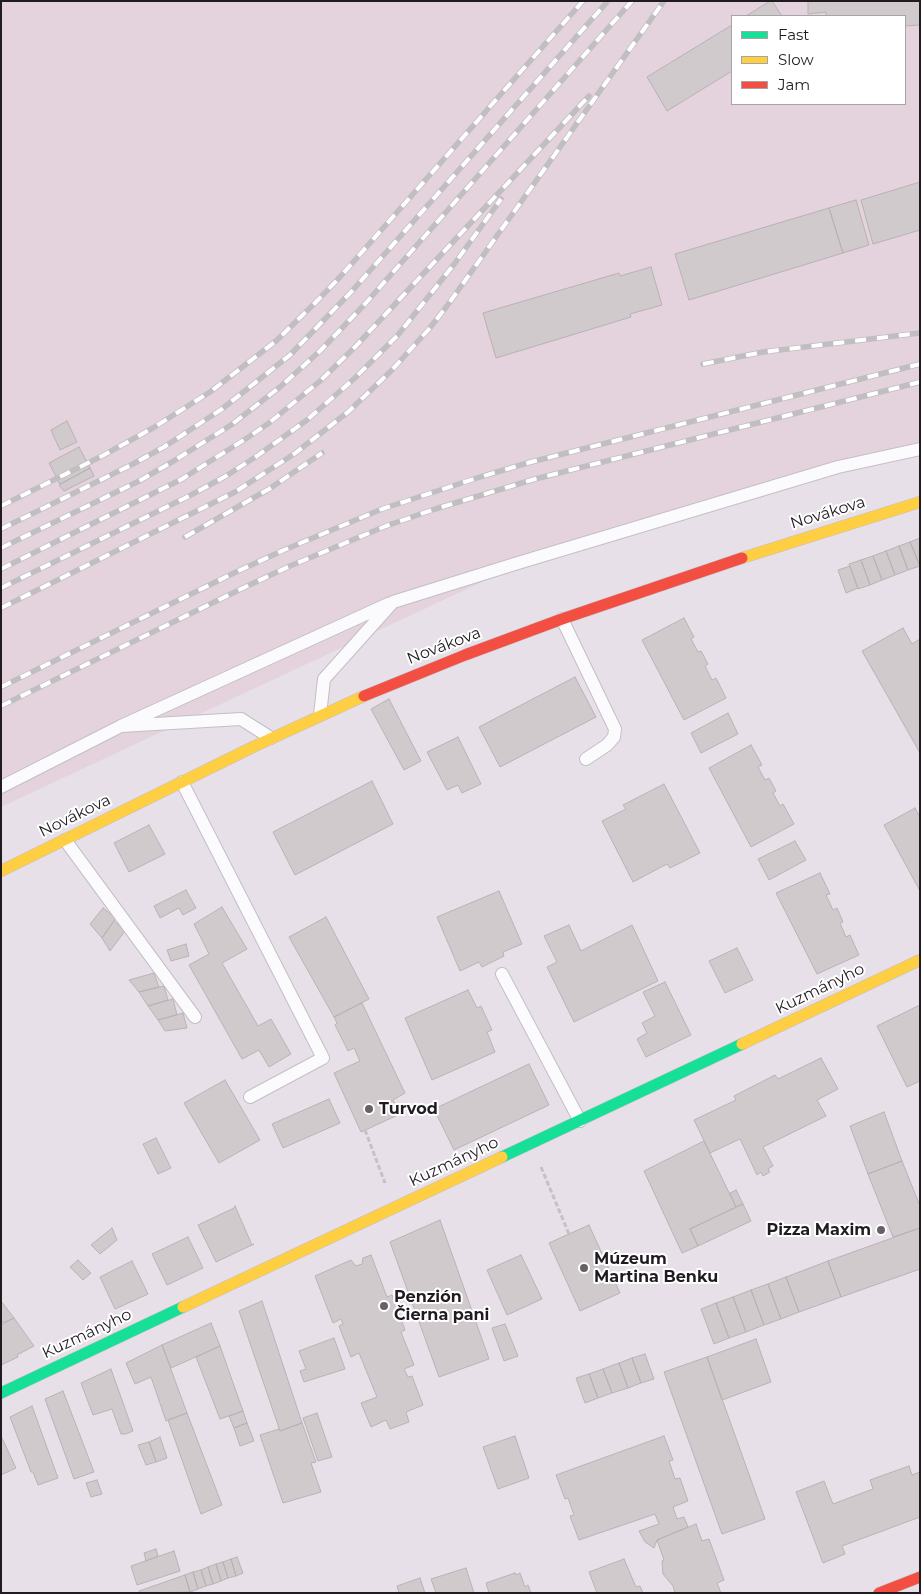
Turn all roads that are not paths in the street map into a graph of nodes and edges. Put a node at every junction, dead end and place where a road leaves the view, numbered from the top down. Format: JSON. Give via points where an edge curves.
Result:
{"nodes":[{"id":1,"x":920,"y":449,"type":"edge"},
{"id":2,"x":920,"y":502,"type":"edge"},
{"id":3,"x":393,"y":602,"type":"junction"},
{"id":4,"x":562,"y":619,"type":"junction"},
{"id":5,"x":320,"y":715,"type":"junction"},
{"id":6,"x":121,"y":726,"type":"junction"},
{"id":7,"x":271,"y":738,"type":"junction"},
{"id":8,"x":586,"y":759,"type":"dead end"},
{"id":9,"x":182,"y":782,"type":"junction"},
{"id":10,"x":1,"y":787,"type":"edge"},
{"id":11,"x":65,"y":840,"type":"junction"},
{"id":12,"x":1,"y":871,"type":"edge"},
{"id":13,"x":920,"y":960,"type":"edge"},
{"id":14,"x":502,"y":974,"type":"dead end"},
{"id":15,"x":195,"y":1017,"type":"dead end"},
{"id":16,"x":250,"y":1097,"type":"dead end"},
{"id":17,"x":580,"y":1121,"type":"junction"},
{"id":18,"x":1,"y":1393,"type":"edge"},
{"id":19,"x":920,"y":1577,"type":"edge"},
{"id":20,"x":879,"y":1593,"type":"edge"}],
"edges":[{"from":1,"to":3,"type":"lane","via":[[838,467]]},
{"from":2,"to":4,"type":"street","name":"Novákova","via":[[761,551]]},
{"from":3,"to":5,"type":"lane","via":[[324,679]]},
{"from":3,"to":6,"type":"lane"},
{"from":4,"to":5,"type":"street","name":"Novákova"},
{"from":4,"to":8,"type":"lane","via":[[615,729],[614,737],[607,745]]},
{"from":5,"to":7,"type":"street","name":"Novákova"},
{"from":6,"to":7,"type":"lane","via":[[241,720]]},
{"from":6,"to":10,"type":"lane"},
{"from":7,"to":9,"type":"street","name":"Novákova"},
{"from":9,"to":11,"type":"street","name":"Novákova"},
{"from":9,"to":16,"type":"lane","via":[[322,1058]]},
{"from":11,"to":12,"type":"street","name":"Novákova"},
{"from":11,"to":15,"type":"lane"},
{"from":13,"to":17,"type":"street","name":"Kuzmányho"},
{"from":14,"to":17,"type":"lane"},
{"from":17,"to":18,"type":"street","name":"Kuzmányho"},
{"from":19,"to":20,"type":"street"}]}
